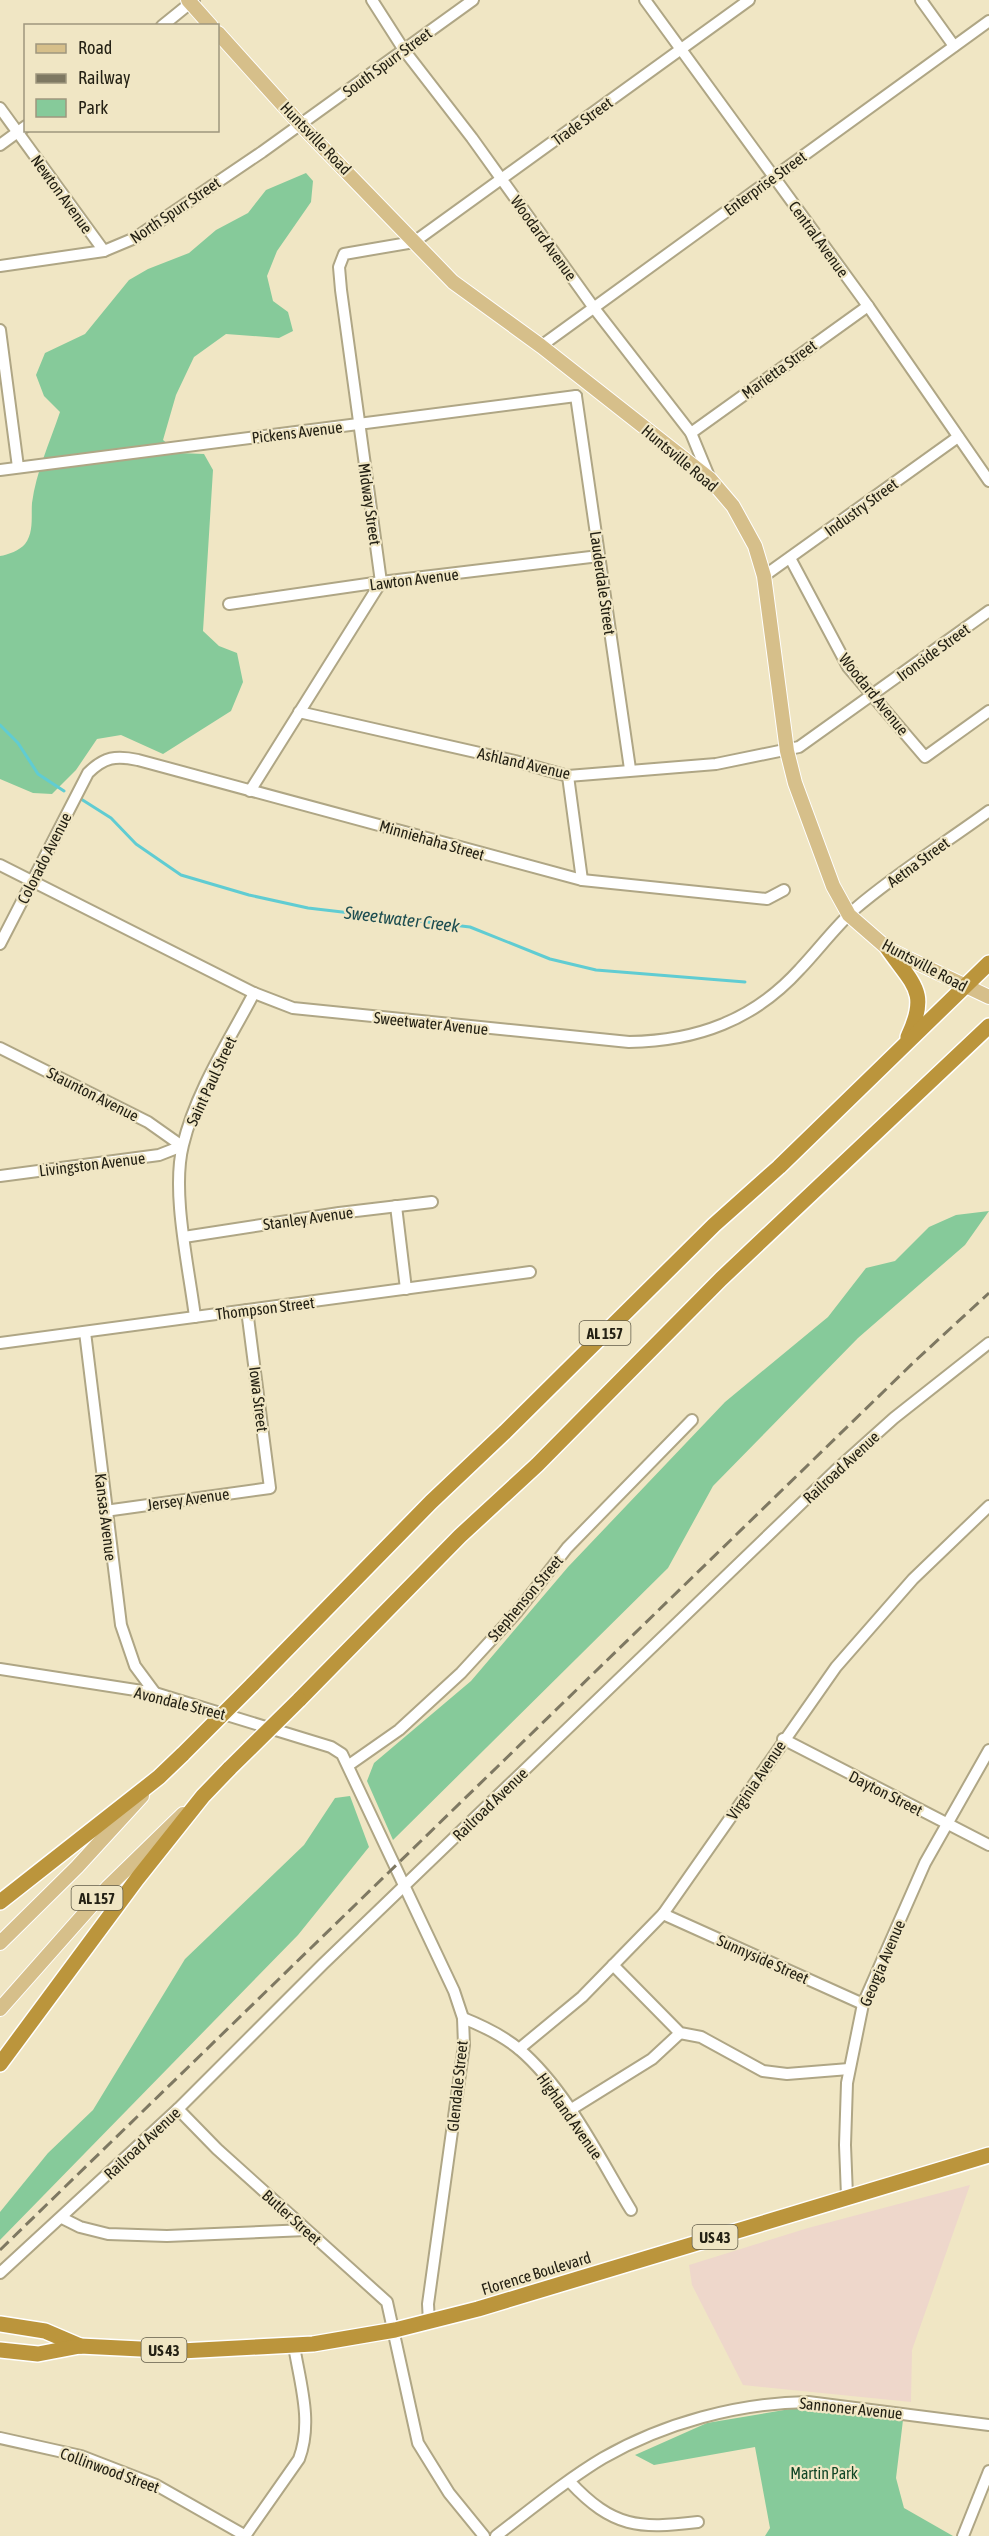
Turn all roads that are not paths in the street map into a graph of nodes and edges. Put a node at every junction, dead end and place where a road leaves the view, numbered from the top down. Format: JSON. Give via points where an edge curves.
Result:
{"nodes":[{"id":1,"x":372,"y":0,"type":"edge"},
{"id":2,"x":473,"y":0,"type":"edge"},
{"id":3,"x":645,"y":0,"type":"edge"},
{"id":4,"x":749,"y":0,"type":"edge"},
{"id":5,"x":921,"y":0,"type":"edge"},
{"id":6,"x":191,"y":1,"type":"edge"},
{"id":7,"x":989,"y":21,"type":"edge"},
{"id":8,"x":164,"y":24,"type":"edge"},
{"id":9,"x":209,"y":24,"type":"edge"},
{"id":10,"x":219,"y":34,"type":"edge"},
{"id":11,"x":954,"y":46,"type":"junction"},
{"id":12,"x":404,"y":50,"type":"junction"},
{"id":13,"x":681,"y":50,"type":"junction"},
{"id":14,"x":0,"y":108,"type":"edge"},
{"id":15,"x":300,"y":124,"type":"junction"},
{"id":16,"x":21,"y":129,"type":"edge"},
{"id":17,"x":0,"y":145,"type":"edge"},
{"id":18,"x":774,"y":177,"type":"junction"},
{"id":19,"x":501,"y":179,"type":"junction"},
{"id":20,"x":414,"y":242,"type":"junction"},
{"id":21,"x":104,"y":251,"type":"junction"},
{"id":22,"x":0,"y":266,"type":"edge"},
{"id":23,"x":868,"y":306,"type":"junction"},
{"id":24,"x":594,"y":308,"type":"junction"},
{"id":25,"x":0,"y":330,"type":"edge"},
{"id":26,"x":541,"y":346,"type":"junction"},
{"id":27,"x":585,"y":381,"type":"junction"},
{"id":28,"x":576,"y":396,"type":"junction"},
{"id":29,"x":360,"y":424,"type":"junction"},
{"id":30,"x":691,"y":433,"type":"junction"},
{"id":31,"x":958,"y":437,"type":"junction"},
{"id":32,"x":18,"y":467,"type":"junction"},
{"id":33,"x":0,"y":470,"type":"edge"},
{"id":34,"x":710,"y":479,"type":"junction"},
{"id":35,"x":989,"y":481,"type":"edge"},
{"id":36,"x":599,"y":556,"type":"junction"},
{"id":37,"x":790,"y":558,"type":"junction"},
{"id":38,"x":764,"y":576,"type":"junction"},
{"id":39,"x":381,"y":582,"type":"junction"},
{"id":40,"x":229,"y":604,"type":"dead end"},
{"id":41,"x":989,"y":611,"type":"edge"},
{"id":42,"x":872,"y":695,"type":"junction"},
{"id":43,"x":989,"y":711,"type":"edge"},
{"id":44,"x":299,"y":712,"type":"junction"},
{"id":45,"x":787,"y":751,"type":"junction"},
{"id":46,"x":630,"y":769,"type":"junction"},
{"id":47,"x":88,"y":773,"type":"joint"},
{"id":48,"x":568,"y":776,"type":"junction"},
{"id":49,"x":250,"y":791,"type":"junction"},
{"id":50,"x":989,"y":811,"type":"edge"},
{"id":51,"x":0,"y":865,"type":"edge"},
{"id":52,"x":32,"y":880,"type":"junction"},
{"id":53,"x":582,"y":880,"type":"junction"},
{"id":54,"x":784,"y":890,"type":"dead end"},
{"id":55,"x":849,"y":915,"type":"junction"},
{"id":56,"x":0,"y":944,"type":"edge"},
{"id":57,"x":888,"y":949,"type":"junction"},
{"id":58,"x":989,"y":963,"type":"edge"},
{"id":59,"x":964,"y":987,"type":"junction"},
{"id":60,"x":254,"y":993,"type":"junction"},
{"id":61,"x":989,"y":998,"type":"edge"},
{"id":62,"x":989,"y":1026,"type":"edge"},
{"id":63,"x":905,"y":1045,"type":"junction"},
{"id":64,"x":0,"y":1048,"type":"edge"},
{"id":65,"x":182,"y":1146,"type":"junction"},
{"id":66,"x":0,"y":1176,"type":"edge"},
{"id":67,"x":432,"y":1202,"type":"dead end"},
{"id":68,"x":396,"y":1206,"type":"junction"},
{"id":69,"x":184,"y":1237,"type":"junction"},
{"id":70,"x":530,"y":1272,"type":"dead end"},
{"id":71,"x":406,"y":1289,"type":"junction"},
{"id":72,"x":247,"y":1310,"type":"junction"},
{"id":73,"x":195,"y":1317,"type":"junction"},
{"id":74,"x":86,"y":1332,"type":"junction"},
{"id":75,"x":0,"y":1343,"type":"edge"},
{"id":76,"x":989,"y":1343,"type":"edge"},
{"id":77,"x":692,"y":1420,"type":"dead end"},
{"id":78,"x":270,"y":1488,"type":"joint"},
{"id":79,"x":989,"y":1506,"type":"edge"},
{"id":80,"x":105,"y":1511,"type":"junction"},
{"id":81,"x":0,"y":1669,"type":"edge"},
{"id":82,"x":155,"y":1693,"type":"junction"},
{"id":83,"x":783,"y":1739,"type":"junction"},
{"id":84,"x":989,"y":1750,"type":"edge"},
{"id":85,"x":349,"y":1765,"type":"junction"},
{"id":86,"x":159,"y":1777,"type":"junction"},
{"id":87,"x":203,"y":1796,"type":"junction"},
{"id":88,"x":946,"y":1824,"type":"junction"},
{"id":89,"x":989,"y":1845,"type":"edge"},
{"id":90,"x":406,"y":1886,"type":"junction"},
{"id":91,"x":0,"y":1902,"type":"edge"},
{"id":92,"x":663,"y":1914,"type":"junction"},
{"id":93,"x":0,"y":1943,"type":"edge"},
{"id":94,"x":613,"y":1965,"type":"junction"},
{"id":95,"x":863,"y":2004,"type":"junction"},
{"id":96,"x":0,"y":2009,"type":"edge"},
{"id":97,"x":463,"y":2018,"type":"junction"},
{"id":98,"x":680,"y":2033,"type":"junction"},
{"id":99,"x":519,"y":2049,"type":"junction"},
{"id":100,"x":0,"y":2064,"type":"edge"},
{"id":101,"x":849,"y":2069,"type":"junction"},
{"id":102,"x":178,"y":2109,"type":"junction"},
{"id":103,"x":570,"y":2110,"type":"junction"},
{"id":104,"x":989,"y":2155,"type":"edge"},
{"id":105,"x":847,"y":2196,"type":"junction"},
{"id":106,"x":631,"y":2210,"type":"dead end"},
{"id":107,"x":62,"y":2218,"type":"junction"},
{"id":108,"x":306,"y":2230,"type":"junction"},
{"id":109,"x":0,"y":2273,"type":"edge"},
{"id":110,"x":429,"y":2322,"type":"junction"},
{"id":111,"x":0,"y":2324,"type":"edge"},
{"id":112,"x":395,"y":2330,"type":"junction"},
{"id":113,"x":80,"y":2346,"type":"junction"},
{"id":114,"x":294,"y":2346,"type":"junction"},
{"id":115,"x":0,"y":2350,"type":"edge"},
{"id":116,"x":989,"y":2425,"type":"edge"},
{"id":117,"x":0,"y":2438,"type":"edge"},
{"id":118,"x":989,"y":2471,"type":"edge"},
{"id":119,"x":570,"y":2482,"type":"junction"},
{"id":120,"x":698,"y":2522,"type":"dead end"},
{"id":121,"x":245,"y":2536,"type":"edge"},
{"id":122,"x":484,"y":2536,"type":"edge"},
{"id":123,"x":496,"y":2536,"type":"edge"},
{"id":124,"x":963,"y":2536,"type":"edge"}],
"edges":[{"from":1,"to":12,"type":"street","name":"Woodard Avenue"},
{"from":2,"to":12,"type":"street","name":"South Spurr Street"},
{"from":3,"to":13,"type":"street","name":"Central Avenue"},
{"from":4,"to":13,"type":"street","name":"Trade Street"},
{"from":5,"to":11,"type":"street"},
{"from":6,"to":8,"type":"street"},
{"from":6,"to":9,"type":"main road"},
{"from":7,"to":11,"type":"street","name":"Enterprise Street"},
{"from":10,"to":15,"type":"main road","name":"Huntsville Road"},
{"from":11,"to":18,"type":"street","name":"Enterprise Street"},
{"from":12,"to":15,"type":"street","name":"South Spurr Street"},
{"from":12,"to":19,"type":"street","name":"Woodard Avenue"},
{"from":13,"to":18,"type":"street","name":"Central Avenue"},
{"from":13,"to":19,"type":"street","name":"Trade Street"},
{"from":14,"to":16,"type":"street","name":"Newton Avenue"},
{"from":15,"to":20,"type":"main road","name":"Huntsville Road"},
{"from":15,"to":21,"type":"street","name":"North Spurr Street","via":[[135,238]]},
{"from":16,"to":17,"type":"street"},
{"from":16,"to":21,"type":"street","name":"Newton Avenue"},
{"from":18,"to":23,"type":"street","name":"Central Avenue"},
{"from":18,"to":24,"type":"street","name":"Enterprise Street"},
{"from":19,"to":20,"type":"street","name":"Trade Street"},
{"from":19,"to":24,"type":"street","name":"Woodard Avenue"},
{"from":20,"to":26,"type":"main road","name":"Huntsville Road","via":[[453,282]]},
{"from":20,"to":29,"type":"street","name":"Midway Street","via":[[352,251],[344,254],[339,267]]},
{"from":21,"to":22,"type":"street","name":"North Spurr Street"},
{"from":23,"to":30,"type":"street","name":"Marietta Street"},
{"from":23,"to":31,"type":"street","name":"Central Avenue"},
{"from":24,"to":26,"type":"street","name":"Enterprise Street"},
{"from":24,"to":30,"type":"street","name":"Woodard Avenue"},
{"from":25,"to":32,"type":"street"},
{"from":26,"to":27,"type":"main road","name":"Huntsville Road"},
{"from":27,"to":28,"type":"street"},
{"from":27,"to":34,"type":"main road","name":"Huntsville Road"},
{"from":28,"to":29,"type":"street","name":"Pickens Avenue"},
{"from":28,"to":36,"type":"street","name":"Lauderdale Street"},
{"from":29,"to":32,"type":"street","name":"Pickens Avenue"},
{"from":29,"to":39,"type":"street","name":"Midway Street"},
{"from":30,"to":34,"type":"street","name":"Woodard Avenue"},
{"from":31,"to":35,"type":"street","name":"Central Avenue"},
{"from":31,"to":37,"type":"street","name":"Industry Street"},
{"from":32,"to":33,"type":"street","name":"Pickens Avenue"},
{"from":34,"to":38,"type":"main road","name":"Huntsville Road","via":[[733,506],[750,536]]},
{"from":36,"to":39,"type":"street","name":"Lawton Avenue"},
{"from":36,"to":46,"type":"street","name":"Lauderdale Street"},
{"from":37,"to":38,"type":"street","name":"Industry Street"},
{"from":37,"to":42,"type":"street","name":"Woodard Avenue","via":[[848,667]]},
{"from":38,"to":45,"type":"main road","name":"Huntsville Road"},
{"from":39,"to":40,"type":"street","name":"Lawton Avenue"},
{"from":39,"to":44,"type":"street"},
{"from":41,"to":42,"type":"street","name":"Ironside Street"},
{"from":42,"to":43,"type":"street","name":"Woodard Avenue","via":[[925,757]]},
{"from":42,"to":45,"type":"street","name":"Ironside Street","via":[[799,747]]},
{"from":44,"to":48,"type":"street","name":"Ashland Avenue"},
{"from":44,"to":49,"type":"street"},
{"from":45,"to":46,"type":"street","name":"Ashland Avenue","via":[[687,768]]},
{"from":45,"to":55,"type":"main road","name":"Huntsville Road","via":[[814,841]]},
{"from":46,"to":48,"type":"street","name":"Ashland Avenue"},
{"from":47,"to":49,"type":"street","name":"Minniehaha Street","via":[[100,761],[115,756]]},
{"from":47,"to":52,"type":"street","name":"Colorado Avenue"},
{"from":48,"to":53,"type":"street"},
{"from":49,"to":53,"type":"street","name":"Minniehaha Street"},
{"from":50,"to":55,"type":"street","name":"Aetna Street"},
{"from":51,"to":52,"type":"street","name":"Sweetwater Avenue"},
{"from":52,"to":56,"type":"street","name":"Colorado Avenue"},
{"from":52,"to":60,"type":"street","name":"Sweetwater Avenue"},
{"from":53,"to":54,"type":"street","name":"Minniehaha Street","via":[[767,899]]},
{"from":55,"to":57,"type":"main road","name":"Huntsville Road"},
{"from":55,"to":60,"type":"street","name":"Sweetwater Avenue","via":[[777,993],[751,1012],[717,1028],[676,1040],[629,1042],[396,1020],[293,1008]]},
{"from":57,"to":59,"type":"main road","name":"Huntsville Road"},
{"from":57,"to":63,"type":"highway","via":[[917,990],[920,1005]]},
{"from":58,"to":59,"type":"highway","number":"AL 157"},
{"from":59,"to":61,"type":"main road","name":"Huntsville Road"},
{"from":59,"to":63,"type":"highway","number":"AL 157"},
{"from":60,"to":65,"type":"street","name":"Saint Paul Street","via":[[200,1098]]},
{"from":62,"to":87,"type":"highway","number":"AL 157","bridge":true,"via":[[713,1288]]},
{"from":63,"to":86,"type":"highway","number":"AL 157","bridge":true,"via":[[431,1502]]},
{"from":64,"to":65,"type":"street","name":"Staunton Avenue","via":[[148,1122]]},
{"from":65,"to":66,"type":"street","name":"Livingston Avenue","via":[[159,1155]]},
{"from":65,"to":69,"type":"street","name":"Saint Paul Street","via":[[179,1176]]},
{"from":67,"to":68,"type":"street","name":"Stanley Avenue"},
{"from":68,"to":69,"type":"street","name":"Stanley Avenue"},
{"from":68,"to":71,"type":"street"},
{"from":69,"to":73,"type":"street","name":"Saint Paul Street"},
{"from":70,"to":71,"type":"street","name":"Thompson Street"},
{"from":71,"to":72,"type":"street","name":"Thompson Street"},
{"from":72,"to":73,"type":"street","name":"Thompson Street"},
{"from":72,"to":78,"type":"street","name":"Iowa Street"},
{"from":73,"to":74,"type":"street","name":"Thompson Street"},
{"from":74,"to":75,"type":"street","name":"Thompson Street"},
{"from":74,"to":80,"type":"street","name":"Kansas Avenue"},
{"from":76,"to":90,"type":"street","name":"Railroad Avenue","via":[[835,1471]]},
{"from":77,"to":85,"type":"street","name":"Stephenson Street","via":[[567,1548],[517,1612],[461,1673],[399,1730]]},
{"from":78,"to":80,"type":"street","name":"Jersey Avenue"},
{"from":79,"to":83,"type":"street","name":"Virginia Avenue","via":[[945,1546],[874,1623]]},
{"from":80,"to":82,"type":"street","name":"Kansas Avenue","via":[[125,1644]]},
{"from":81,"to":82,"type":"street","name":"Avondale Street"},
{"from":82,"to":85,"type":"street","name":"Avondale Street","via":[[331,1747]]},
{"from":83,"to":88,"type":"street","name":"Dayton Street"},
{"from":83,"to":92,"type":"street","name":"Virginia Avenue"},
{"from":84,"to":88,"type":"street","name":"Georgia Avenue"},
{"from":85,"to":90,"type":"street","name":"Glendale Street"},
{"from":86,"to":91,"type":"highway"},
{"from":86,"to":93,"type":"main road","number":"AL 157","via":[[78,1867]]},
{"from":87,"to":96,"type":"main road","number":"AL 157","via":[[108,1887]]},
{"from":87,"to":100,"type":"highway"},
{"from":88,"to":89,"type":"street","name":"Dayton Street"},
{"from":88,"to":95,"type":"street","name":"Georgia Avenue"},
{"from":90,"to":97,"type":"street","name":"Glendale Street"},
{"from":90,"to":102,"type":"street","name":"Railroad Avenue"},
{"from":92,"to":94,"type":"street","name":"Virginia Avenue"},
{"from":92,"to":95,"type":"street","name":"Sunnyside Street"},
{"from":94,"to":98,"type":"street"},
{"from":94,"to":99,"type":"street","name":"Virginia Avenue","via":[[582,1997]]},
{"from":95,"to":101,"type":"street","name":"Georgia Avenue"},
{"from":97,"to":99,"type":"street","name":"Highland Avenue","via":[[489,2028]]},
{"from":97,"to":110,"type":"street","name":"Glendale Street","via":[[463,2054],[428,2304]]},
{"from":98,"to":101,"type":"street","via":[[700,2037],[764,2071],[787,2074]]},
{"from":98,"to":103,"type":"street","via":[[652,2059]]},
{"from":99,"to":103,"type":"street","name":"Highland Avenue"},
{"from":101,"to":105,"type":"street","name":"Georgia Avenue","via":[[845,2108]]},
{"from":102,"to":107,"type":"street","name":"Railroad Avenue"},
{"from":102,"to":108,"type":"street","name":"Butler Street"},
{"from":103,"to":106,"type":"street","name":"Highland Avenue"},
{"from":104,"to":105,"type":"highway","name":"Florence Boulevard","number":"US 43"},
{"from":105,"to":110,"type":"highway","name":"Florence Boulevard","number":"US 43"},
{"from":107,"to":108,"type":"street","via":[[108,2234],[167,2236]]},
{"from":107,"to":109,"type":"street","name":"Railroad Avenue"},
{"from":108,"to":112,"type":"street","name":"Butler Street","via":[[371,2284],[387,2302]]},
{"from":110,"to":112,"type":"highway","name":"Florence Boulevard","number":"US 43"},
{"from":111,"to":113,"type":"highway","name":"Florence Boulevard","number":"US 43","via":[[45,2331]]},
{"from":112,"to":114,"type":"highway","name":"Florence Boulevard","number":"US 43"},
{"from":112,"to":122,"type":"street","name":"Butler Street","via":[[418,2443],[429,2465]]},
{"from":113,"to":114,"type":"highway","name":"Florence Boulevard","number":"US 43","via":[[181,2351]]},
{"from":113,"to":115,"type":"highway","name":"Florence Boulevard","number":"US 43","via":[[38,2354]]},
{"from":114,"to":121,"type":"street","via":[[305,2411],[304,2446]]},
{"from":116,"to":119,"type":"street","name":"Sannoner Avenue","via":[[830,2404],[782,2402],[701,2417],[654,2433],[603,2459]]},
{"from":117,"to":121,"type":"street","name":"Collinwood Street","via":[[81,2457],[156,2485]]},
{"from":118,"to":124,"type":"street"},
{"from":119,"to":120,"type":"street","via":[[600,2510],[620,2522],[643,2527]]},
{"from":119,"to":123,"type":"street","name":"Sannoner Avenue"}]}
